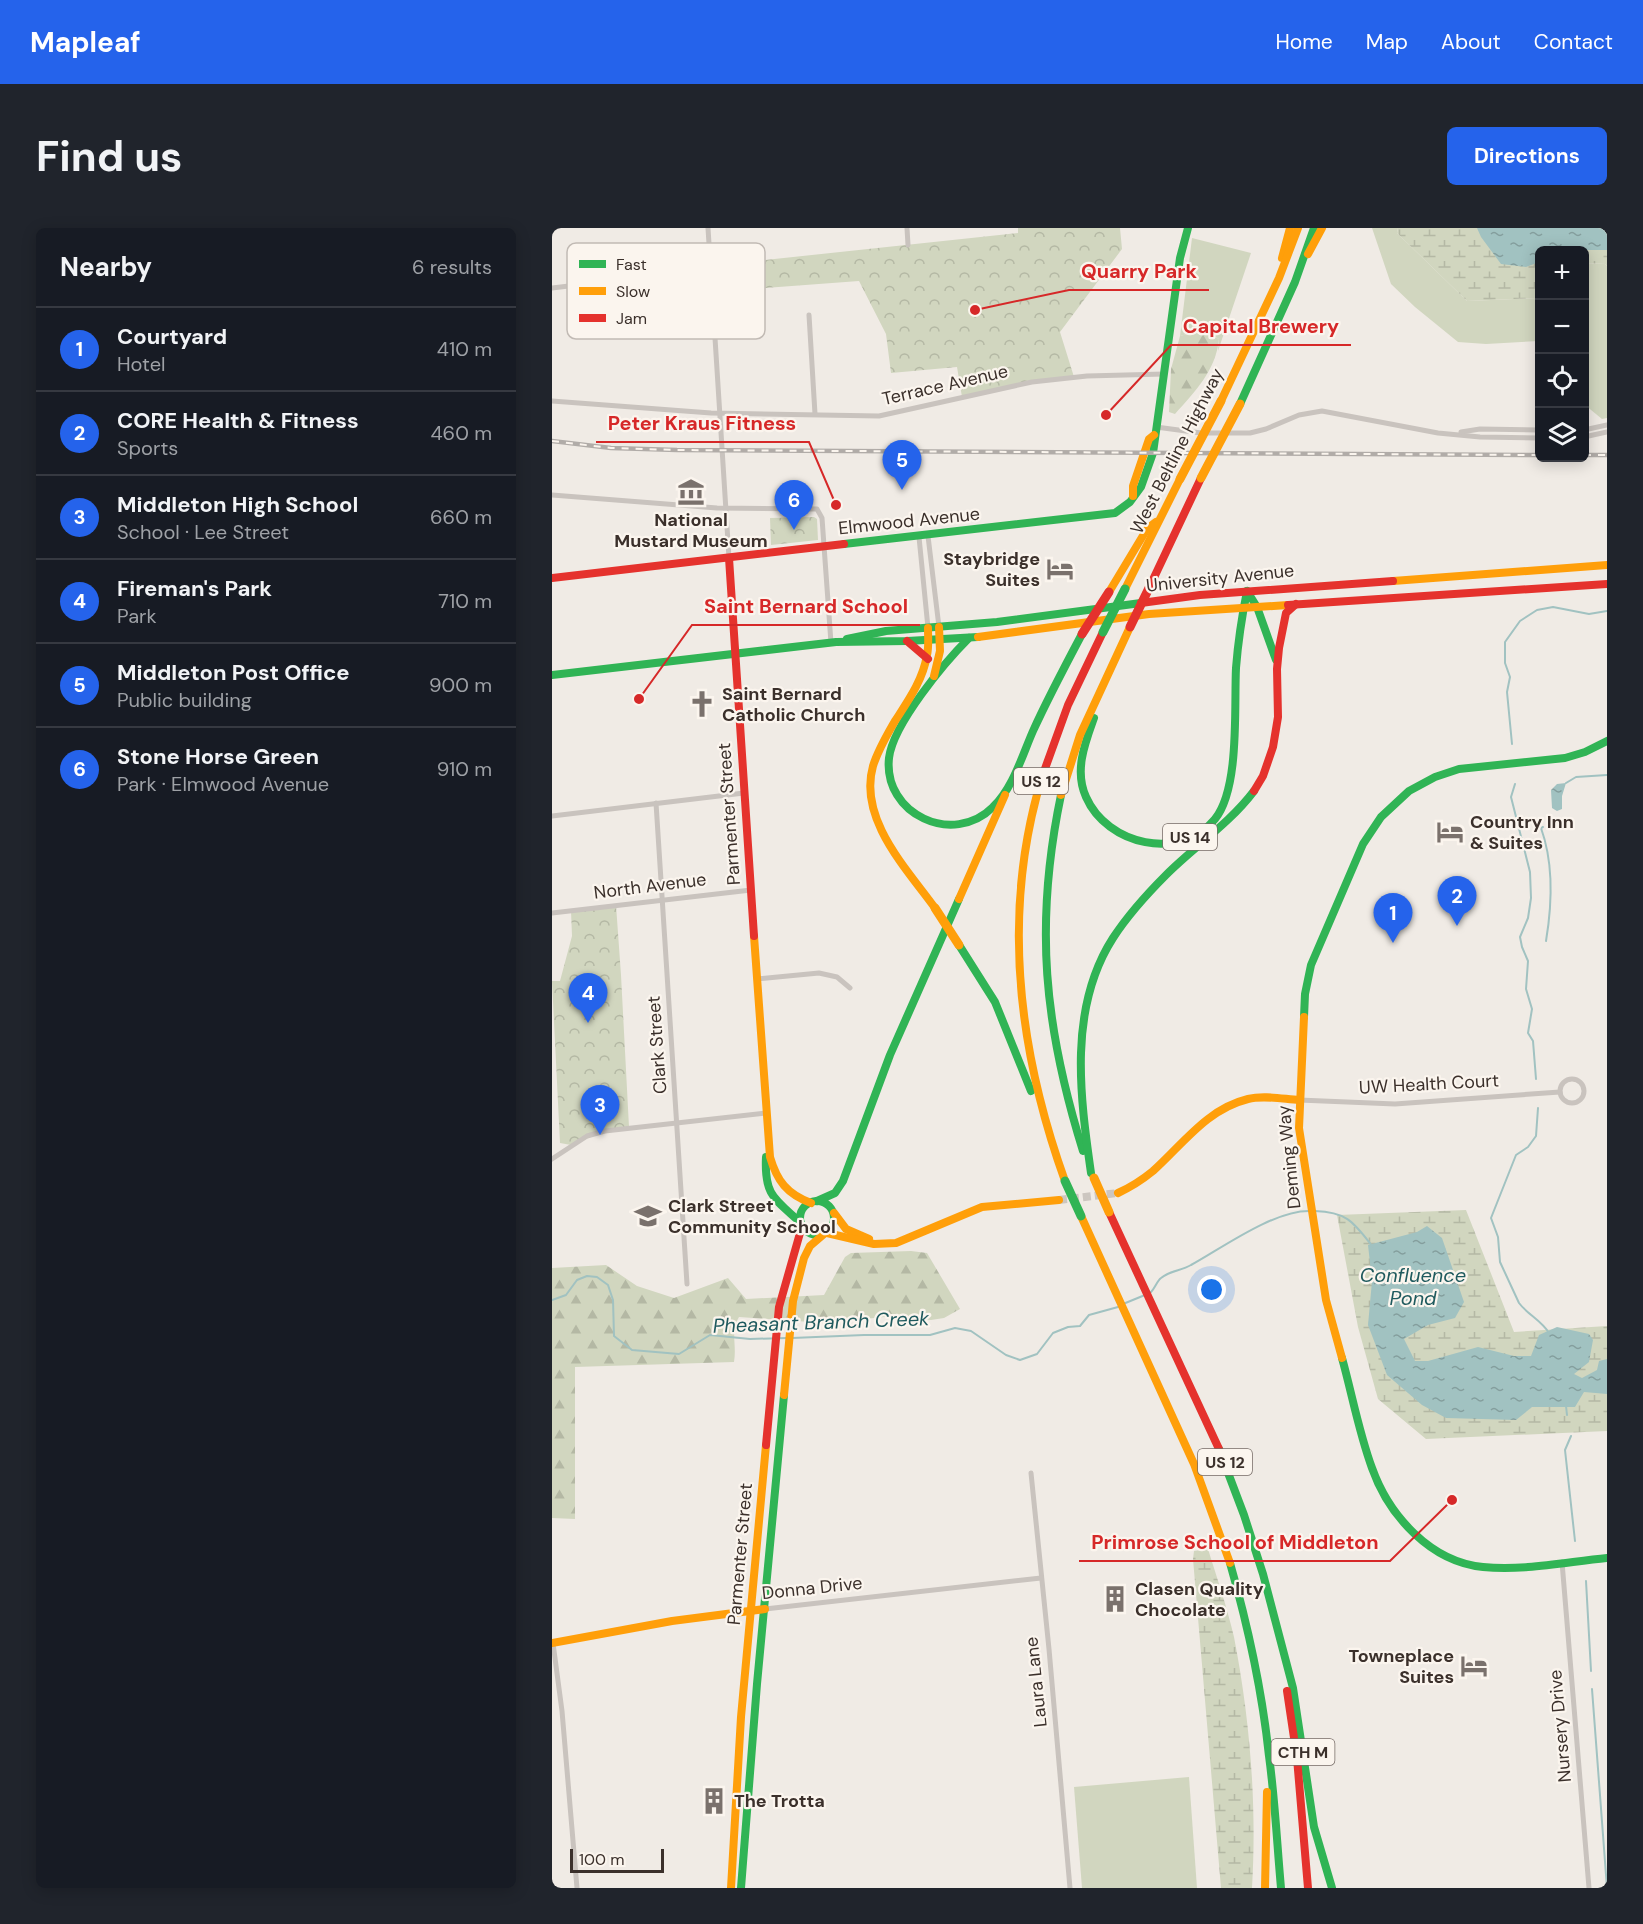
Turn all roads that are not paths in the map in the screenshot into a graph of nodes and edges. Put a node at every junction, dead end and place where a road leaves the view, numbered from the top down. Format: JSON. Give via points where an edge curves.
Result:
{"nodes":[{"id":1,"x":708,"y":228,"type":"edge"},
{"id":2,"x":907,"y":228,"type":"edge"},
{"id":3,"x":1188,"y":228,"type":"edge"},
{"id":4,"x":1290,"y":228,"type":"edge"},
{"id":5,"x":1298,"y":228,"type":"edge"},
{"id":6,"x":1314,"y":228,"type":"edge"},
{"id":7,"x":1322,"y":228,"type":"edge"},
{"id":8,"x":709,"y":243,"type":"edge"},
{"id":9,"x":908,"y":245,"type":"dead end"},
{"id":10,"x":1303,"y":260,"type":"junction"},
{"id":11,"x":567,"y":286,"type":"edge"},
{"id":12,"x":1275,"y":287,"type":"junction"},
{"id":13,"x":552,"y":288,"type":"edge"},
{"id":14,"x":809,"y":315,"type":"dead end"},
{"id":15,"x":715,"y":339,"type":"edge"},
{"id":16,"x":1164,"y":374,"type":"junction"},
{"id":17,"x":552,"y":401,"type":"edge"},
{"id":18,"x":720,"y":413,"type":"junction"},
{"id":19,"x":815,"y":414,"type":"junction"},
{"id":20,"x":1607,"y":425,"type":"edge"},
{"id":21,"x":1589,"y":429,"type":"edge"},
{"id":22,"x":1535,"y":430,"type":"edge"},
{"id":23,"x":1155,"y":431,"type":"junction"},
{"id":24,"x":1607,"y":432,"type":"edge"},
{"id":25,"x":1454,"y":434,"type":"junction"},
{"id":26,"x":1589,"y":436,"type":"edge"},
{"id":27,"x":1535,"y":438,"type":"edge"},
{"id":28,"x":552,"y":495,"type":"edge"},
{"id":29,"x":726,"y":509,"type":"junction"},
{"id":30,"x":1161,"y":518,"type":"junction"},
{"id":31,"x":924,"y":536,"type":"junction"},
{"id":32,"x":824,"y":547,"type":"junction"},
{"id":33,"x":729,"y":558,"type":"junction"},
{"id":34,"x":1607,"y":565,"type":"edge"},
{"id":35,"x":552,"y":579,"type":"edge"},
{"id":36,"x":1607,"y":584,"type":"edge"},
{"id":37,"x":1247,"y":591,"type":"junction"},
{"id":38,"x":1296,"y":604,"type":"junction"},
{"id":39,"x":1257,"y":607,"type":"junction"},
{"id":40,"x":1243,"y":608,"type":"junction"},
{"id":41,"x":939,"y":627,"type":"junction"},
{"id":42,"x":928,"y":628,"type":"junction"},
{"id":43,"x":969,"y":638,"type":"junction"},
{"id":44,"x":935,"y":639,"type":"junction"},
{"id":45,"x":907,"y":641,"type":"junction"},
{"id":46,"x":834,"y":642,"type":"junction"},
{"id":47,"x":735,"y":654,"type":"junction"},
{"id":48,"x":928,"y":659,"type":"junction"},
{"id":49,"x":1277,"y":664,"type":"junction"},
{"id":50,"x":552,"y":675,"type":"edge"},
{"id":51,"x":932,"y":681,"type":"junction"},
{"id":52,"x":1105,"y":682,"type":"junction"},
{"id":53,"x":1607,"y":741,"type":"edge"},
{"id":54,"x":1014,"y":770,"type":"junction"},
{"id":55,"x":744,"y":793,"type":"junction"},
{"id":56,"x":656,"y":803,"type":"junction"},
{"id":57,"x":552,"y":816,"type":"edge"},
{"id":58,"x":751,"y":890,"type":"junction"},
{"id":59,"x":662,"y":900,"type":"junction"},
{"id":60,"x":552,"y":913,"type":"edge"},
{"id":61,"x":757,"y":979,"type":"junction"},
{"id":62,"x":850,"y":988,"type":"dead end"},
{"id":63,"x":1560,"y":1092,"type":"junction"},
{"id":64,"x":1299,"y":1100,"type":"junction"},
{"id":65,"x":766,"y":1113,"type":"junction"},
{"id":66,"x":677,"y":1122,"type":"junction"},
{"id":67,"x":1045,"y":1128,"type":"junction"},
{"id":68,"x":768,"y":1146,"type":"junction"},
{"id":69,"x":552,"y":1159,"type":"edge"},
{"id":70,"x":1093,"y":1176,"type":"junction"},
{"id":71,"x":1118,"y":1193,"type":"tunnel mouth"},
{"id":72,"x":1059,"y":1200,"type":"tunnel mouth"},
{"id":73,"x":814,"y":1202,"type":"junction"},
{"id":74,"x":833,"y":1212,"type":"junction"},
{"id":75,"x":801,"y":1224,"type":"junction"},
{"id":76,"x":825,"y":1234,"type":"junction"},
{"id":77,"x":909,"y":1239,"type":"junction"},
{"id":78,"x":687,"y":1284,"type":"dead end"},
{"id":79,"x":1031,"y":1473,"type":"dead end"},
{"id":80,"x":1607,"y":1558,"type":"edge"},
{"id":81,"x":1562,"y":1562,"type":"junction"},
{"id":82,"x":1041,"y":1578,"type":"junction"},
{"id":83,"x":765,"y":1609,"type":"junction"},
{"id":84,"x":752,"y":1610,"type":"junction"},
{"id":85,"x":1275,"y":1616,"type":"junction"},
{"id":86,"x":552,"y":1643,"type":"edge"},
{"id":87,"x":1267,"y":1738,"type":"junction"},
{"id":88,"x":577,"y":1888,"type":"edge"},
{"id":89,"x":731,"y":1888,"type":"edge"},
{"id":90,"x":741,"y":1888,"type":"edge"},
{"id":91,"x":1070,"y":1888,"type":"edge"},
{"id":92,"x":1265,"y":1888,"type":"edge"},
{"id":93,"x":1281,"y":1888,"type":"edge"},
{"id":94,"x":1308,"y":1888,"type":"edge"},
{"id":95,"x":1332,"y":1888,"type":"edge"},
{"id":96,"x":1589,"y":1888,"type":"edge"}],
"edges":[{"from":1,"to":8,"type":"street","name":"Parmenter Street"},
{"from":2,"to":9,"type":"street"},
{"from":3,"to":16,"type":"main road","via":[[1180,258]]},
{"from":4,"to":12,"type":"main road"},
{"from":5,"to":12,"type":"main road","name":"West Beltline Highway","number":"US 12"},
{"from":6,"to":10,"type":"main road","name":"West Beltline Highway","number":"US 12"},
{"from":7,"to":10,"type":"main road"},
{"from":10,"to":52,"type":"main road","name":"West Beltline Highway","number":"US 12","bridge":true,"via":[[1240,404]]},
{"from":11,"to":13,"type":"street"},
{"from":12,"to":30,"type":"main road","name":"West Beltline Highway","number":"US 12","bridge":true},
{"from":14,"to":19,"type":"street"},
{"from":15,"to":18,"type":"street","name":"Parmenter Street"},
{"from":16,"to":19,"type":"street","name":"Terrace Avenue","via":[[1032,382],[888,415]]},
{"from":16,"to":23,"type":"main road"},
{"from":17,"to":18,"type":"street","name":"Terrace Avenue"},
{"from":18,"to":19,"type":"street","name":"Terrace Avenue"},
{"from":18,"to":29,"type":"street","name":"Parmenter Street"},
{"from":20,"to":21,"type":"street"},
{"from":22,"to":25,"type":"street","via":[[1480,429]]},
{"from":23,"to":25,"type":"street","via":[[1250,433],[1322,411]]},
{"from":23,"to":31,"type":"main road","name":"Elmwood Avenue","via":[[1133,486],[1133,496],[1115,513]]},
{"from":24,"to":26,"type":"street"},
{"from":25,"to":27,"type":"street"},
{"from":28,"to":29,"type":"street"},
{"from":29,"to":32,"type":"street","via":[[819,511]]},
{"from":29,"to":33,"type":"street","name":"Parmenter Street"},
{"from":30,"to":54,"type":"main road","bridge":true,"via":[[1147,529],[1082,634]]},
{"from":30,"to":67,"type":"main road","name":"West Beltline Highway","number":"US 12","bridge":true,"via":[[1067,705],[1051,746],[1027,835],[1018,920],[1020,984],[1028,1053]]},
{"from":31,"to":32,"type":"main road","name":"Elmwood Avenue"},
{"from":31,"to":41,"type":"street"},
{"from":31,"to":42,"type":"street"},
{"from":32,"to":33,"type":"main road","name":"Elmwood Avenue"},
{"from":32,"to":46,"type":"street"},
{"from":33,"to":35,"type":"main road","name":"Elmwood Avenue"},
{"from":33,"to":47,"type":"main road","name":"Parmenter Street"},
{"from":34,"to":37,"type":"main road","name":"University Avenue"},
{"from":36,"to":38,"type":"main road","name":"University Avenue"},
{"from":37,"to":39,"type":"main road"},
{"from":37,"to":40,"type":"main road","number":"US 14"},
{"from":37,"to":41,"type":"main road","name":"University Avenue"},
{"from":38,"to":39,"type":"main road","name":"University Avenue"},
{"from":38,"to":49,"type":"main road","via":[[1286,613]]},
{"from":39,"to":40,"type":"main road","name":"University Avenue"},
{"from":39,"to":49,"type":"main road"},
{"from":40,"to":43,"type":"main road","name":"University Avenue","via":[[1130,616]]},
{"from":40,"to":52,"type":"main road","number":"US 14","via":[[1228,793],[1212,821],[1192,836],[1170,843],[1138,843],[1111,830],[1093,812],[1080,778],[1081,759]]},
{"from":41,"to":42,"type":"main road","name":"University Avenue"},
{"from":41,"to":44,"type":"main road"},
{"from":42,"to":44,"type":"main road"},
{"from":42,"to":46,"type":"main road","name":"University Avenue"},
{"from":43,"to":44,"type":"main road","name":"University Avenue"},
{"from":43,"to":51,"type":"main road"},
{"from":44,"to":45,"type":"main road","name":"University Avenue"},
{"from":44,"to":48,"type":"main road"},
{"from":44,"to":51,"type":"main road","via":[[938,662]]},
{"from":45,"to":46,"type":"main road","name":"University Avenue"},
{"from":45,"to":48,"type":"main road"},
{"from":46,"to":47,"type":"main road","name":"University Avenue"},
{"from":47,"to":50,"type":"main road","name":"University Avenue"},
{"from":47,"to":55,"type":"main road","name":"Parmenter Street"},
{"from":48,"to":67,"type":"main road","bridge":true,"via":[[917,688],[880,745],[871,768],[870,788],[877,820],[995,1002]]},
{"from":49,"to":70,"type":"main road","via":[[1278,730],[1256,788],[1230,819],[1143,897],[1118,929],[1097,971],[1084,1014],[1080,1052]]},
{"from":51,"to":54,"type":"main road","via":[[891,749],[891,783],[904,807],[920,819],[936,824],[970,822],[992,807]]},
{"from":52,"to":70,"type":"main road","number":"US 12","via":[[1080,735],[1066,779],[1051,842],[1044,936],[1053,1042],[1071,1116]]},
{"from":53,"to":64,"type":"main road","name":"Deming Way","via":[[1565,758],[1470,766],[1446,772],[1409,791],[1381,817],[1363,844],[1311,965],[1305,994]]},
{"from":54,"to":73,"type":"main road","via":[[890,1055],[843,1181],[833,1195]]},
{"from":55,"to":56,"type":"street"},
{"from":55,"to":58,"type":"main road","name":"Parmenter Street"},
{"from":56,"to":57,"type":"street"},
{"from":56,"to":59,"type":"street","name":"Clark Street"},
{"from":58,"to":59,"type":"street","name":"North Avenue"},
{"from":58,"to":61,"type":"main road","name":"Parmenter Street"},
{"from":59,"to":60,"type":"street","name":"North Avenue"},
{"from":59,"to":66,"type":"street","name":"Clark Street"},
{"from":61,"to":62,"type":"street","via":[[819,973],[837,977]]},
{"from":61,"to":65,"type":"main road","name":"Parmenter Street"},
{"from":63,"to":63,"type":"street","via":[[1566,1101],[1573,1102],[1581,1098],[1583,1089],[1570,1080]]},
{"from":63,"to":64,"type":"street","name":"UW Health Court","via":[[1376,1104]]},
{"from":64,"to":71,"type":"main road","via":[[1249,1099],[1224,1107],[1198,1126],[1140,1182]]},
{"from":64,"to":81,"type":"main road","name":"Deming Way","via":[[1299,1128],[1326,1300],[1382,1492],[1395,1513],[1426,1546],[1456,1561],[1505,1569]]},
{"from":65,"to":66,"type":"street"},
{"from":65,"to":68,"type":"main road","name":"Parmenter Street"},
{"from":66,"to":69,"type":"street","via":[[596,1133]]},
{"from":66,"to":78,"type":"street","name":"Clark Street"},
{"from":67,"to":87,"type":"main road","number":"US 12","bridge":true,"via":[[1221,1532],[1253,1653]]},
{"from":68,"to":73,"type":"main road","name":"Parmenter Street","via":[[780,1184],[794,1196]]},
{"from":68,"to":75,"type":"main road","name":"Parmenter Street","via":[[766,1174],[771,1193]]},
{"from":70,"to":85,"type":"main road","number":"US 12","bridge":true,"via":[[1225,1464]]},
{"from":72,"to":77,"type":"main road","via":[[982,1207]]},
{"from":73,"to":74,"type":"main road","via":[[827,1204]]},
{"from":73,"to":75,"type":"main road","via":[[804,1209]]},
{"from":74,"to":76,"type":"main road","via":[[834,1221]]},
{"from":74,"to":77,"type":"main road","via":[[846,1229],[861,1237]]},
{"from":75,"to":76,"type":"main road","via":[[809,1233]]},
{"from":75,"to":84,"type":"main road","name":"Parmenter Street","via":[[777,1326]]},
{"from":76,"to":77,"type":"main road","via":[[874,1244]]},
{"from":76,"to":83,"type":"main road","name":"Parmenter Street","via":[[810,1246],[804,1258],[793,1301]]},
{"from":79,"to":82,"type":"street","name":"Laura Lane"},
{"from":80,"to":81,"type":"main road","name":"Deming Way"},
{"from":81,"to":96,"type":"street","name":"Nursery Drive"},
{"from":82,"to":83,"type":"street","name":"Donna Drive"},
{"from":82,"to":91,"type":"street","name":"Laura Lane"},
{"from":83,"to":84,"type":"main road","name":"Donna Drive"},
{"from":83,"to":90,"type":"main road","name":"Parmenter Street"},
{"from":84,"to":86,"type":"main road","name":"Donna Drive"},
{"from":84,"to":89,"type":"main road","name":"Parmenter Street"},
{"from":85,"to":94,"type":"main road","number":"US 12","via":[[1294,1730]]},
{"from":85,"to":95,"type":"main road","number":"CTH M","via":[[1299,1716],[1314,1827]]},
{"from":86,"to":88,"type":"street","via":[[562,1711]]},
{"from":87,"to":92,"type":"main road","number":"CTH M"},
{"from":87,"to":93,"type":"main road","number":"US 12"}]}
